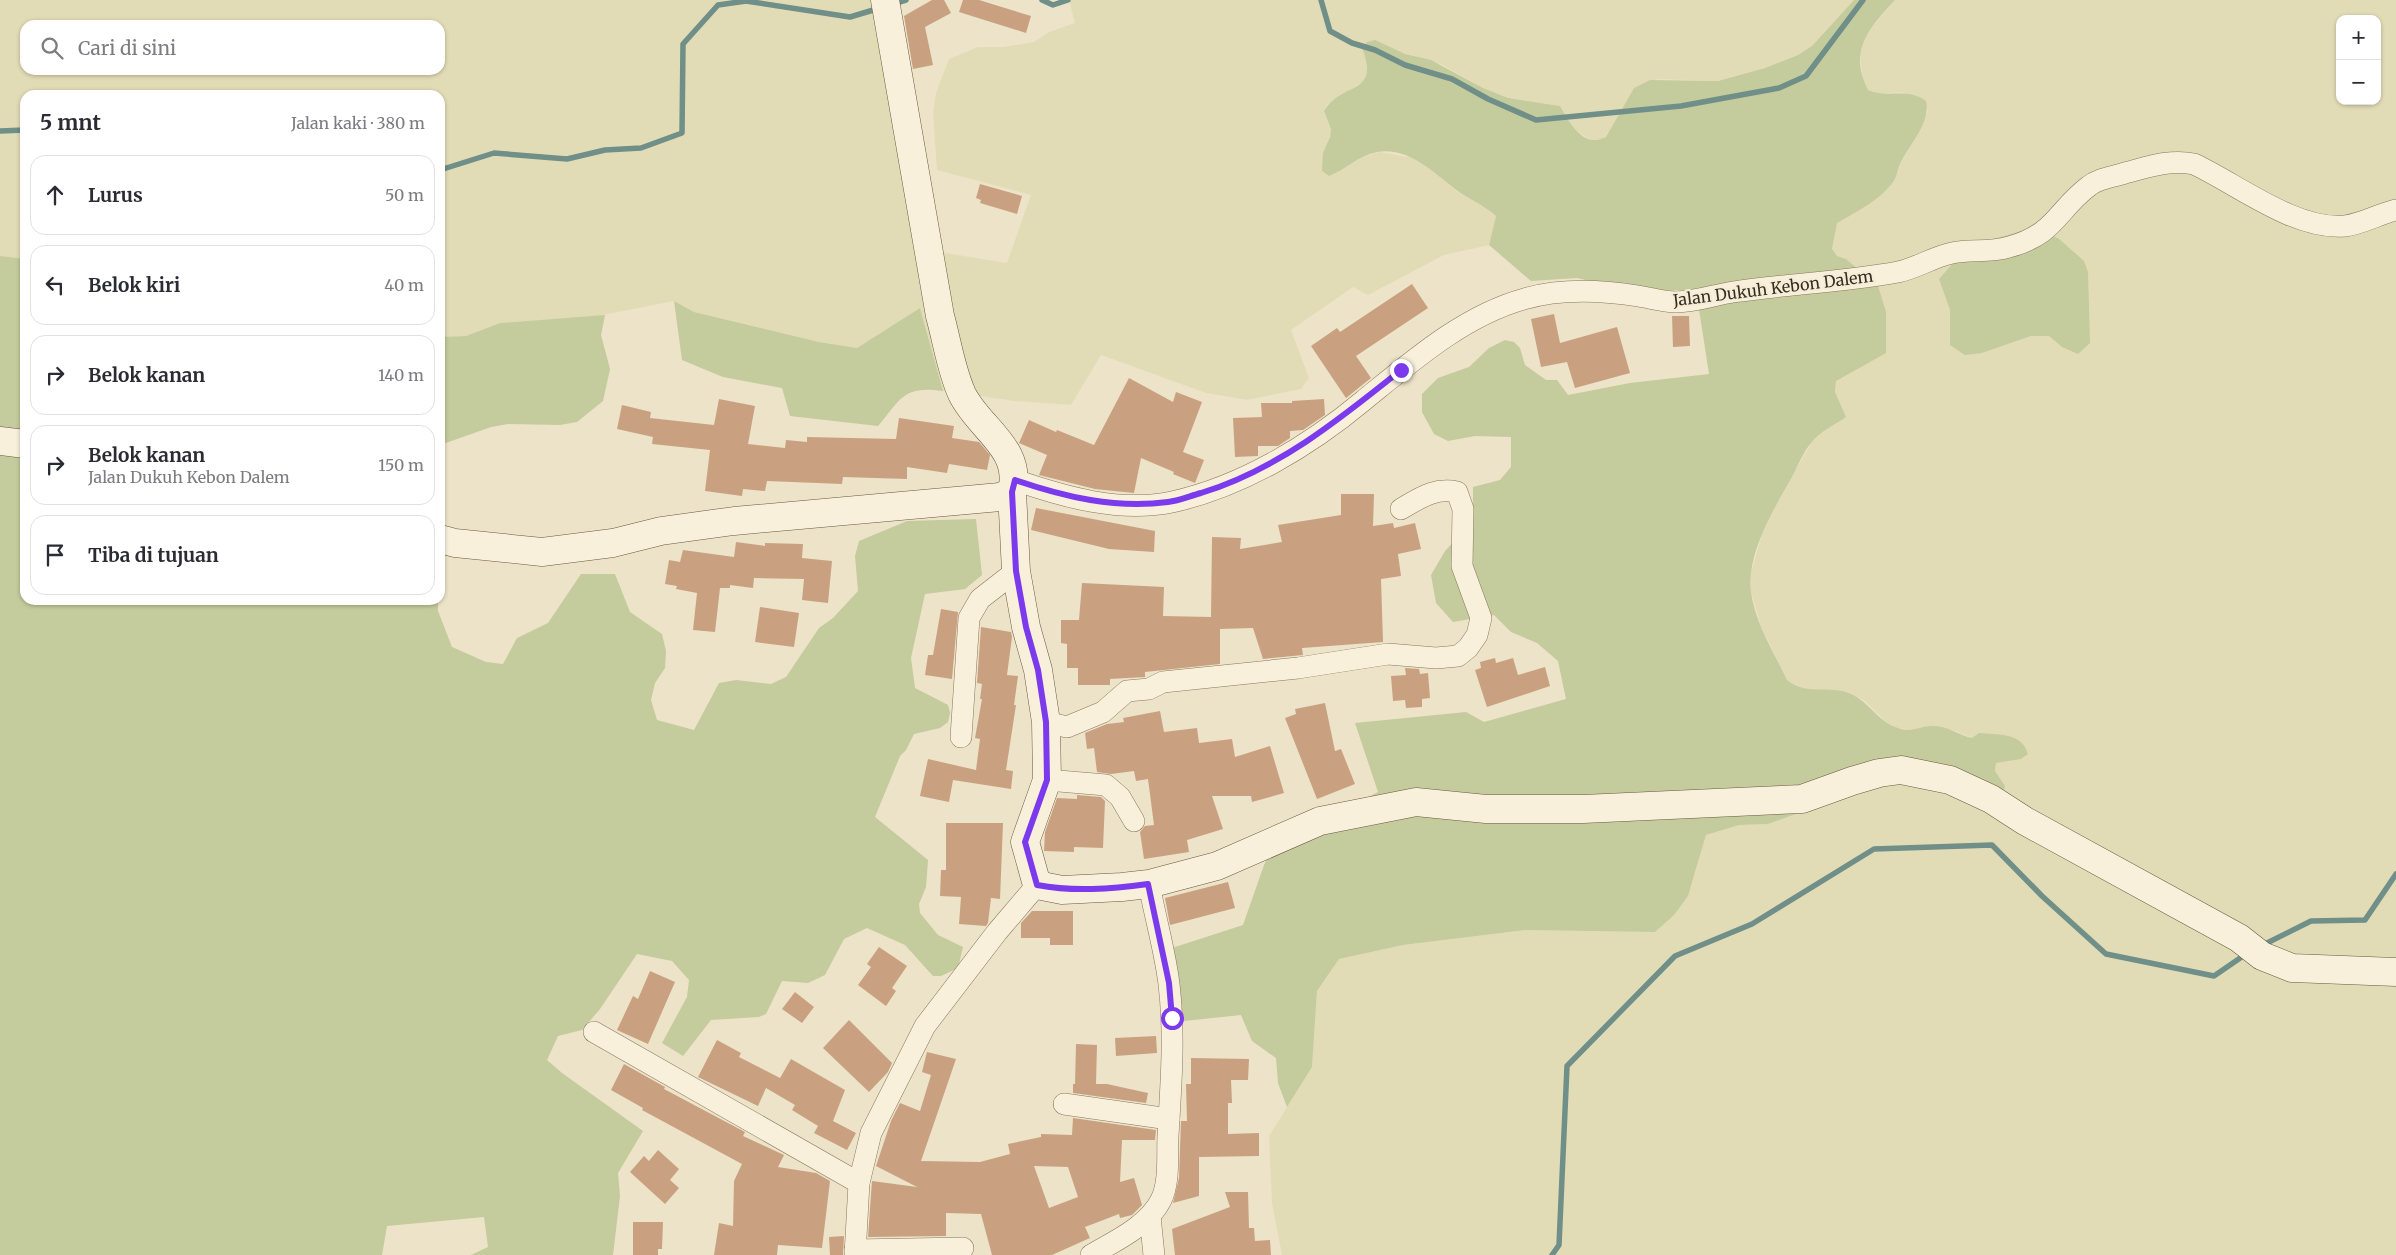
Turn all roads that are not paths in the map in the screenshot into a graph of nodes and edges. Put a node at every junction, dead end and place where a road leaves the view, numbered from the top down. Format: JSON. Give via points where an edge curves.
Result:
{"nodes":[{"id":1,"x":885,"y":0,"type":"edge"},
{"id":2,"x":2396,"y":210,"type":"edge"},
{"id":3,"x":0,"y":441,"type":"edge"},
{"id":4,"x":20,"y":443,"type":"edge"},
{"id":5,"x":1013,"y":486,"type":"junction"},
{"id":6,"x":1402,"y":509,"type":"dead end"},
{"id":7,"x":445,"y":540,"type":"edge"},
{"id":8,"x":1016,"y":571,"type":"junction"},
{"id":9,"x":1046,"y":722,"type":"junction"},
{"id":10,"x":961,"y":737,"type":"dead end"},
{"id":11,"x":1047,"y":780,"type":"junction"},
{"id":12,"x":1134,"y":821,"type":"dead end"},
{"id":13,"x":1148,"y":884,"type":"junction"},
{"id":14,"x":1037,"y":885,"type":"junction"},
{"id":15,"x":2396,"y":972,"type":"edge"},
{"id":16,"x":594,"y":1032,"type":"dead end"},
{"id":17,"x":1064,"y":1104,"type":"dead end"},
{"id":18,"x":1169,"y":1119,"type":"junction"},
{"id":19,"x":859,"y":1183,"type":"junction"},
{"id":20,"x":1150,"y":1216,"type":"junction"},
{"id":21,"x":963,"y":1248,"type":"dead end"},
{"id":22,"x":855,"y":1252,"type":"edge"},
{"id":23,"x":1090,"y":1255,"type":"edge"},
{"id":24,"x":1154,"y":1255,"type":"edge"}],
"edges":[{"from":1,"to":5,"type":"street","via":[[940,316],[962,393],[974,414],[1009,456]]},
{"from":2,"to":5,"type":"street","name":"Jalan Dukuh Kebon Dalem","via":[[2345,226],[2318,225],[2291,216],[2194,164],[2157,164],[2091,184],[2054,224],[2029,240],[1992,251],[1956,252],[1908,270],[1675,302],[1575,290],[1522,299],[1482,314],[1401,370],[1337,422],[1274,460],[1225,486],[1170,502],[1105,503]]},
{"from":3,"to":4,"type":"street"},
{"from":5,"to":7,"type":"street","via":[[1000,497],[734,521],[542,552]]},
{"from":5,"to":8,"type":"street"},
{"from":6,"to":9,"type":"street","via":[[1430,492],[1456,492],[1460,500],[1463,509],[1462,566],[1481,618],[1477,634],[1458,656],[1436,658],[1388,654],[1298,668],[1163,682],[1149,689],[1127,691],[1103,712],[1067,727]]},
{"from":8,"to":9,"type":"street"},
{"from":8,"to":10,"type":"street","via":[[980,599],[969,618]]},
{"from":9,"to":11,"type":"street"},
{"from":11,"to":12,"type":"street","via":[[1106,785],[1120,797]]},
{"from":11,"to":14,"type":"street","via":[[1025,842]]},
{"from":13,"to":14,"type":"street","via":[[1062,890]]},
{"from":13,"to":15,"type":"street","via":[[1217,866],[1320,821],[1416,802],[1486,808],[1583,809],[1802,799],[1861,778],[1901,770],[1950,780],[1991,799],[2238,938],[2262,956],[2292,968]]},
{"from":13,"to":18,"type":"street","via":[[1169,983],[1173,1072]]},
{"from":14,"to":19,"type":"street","via":[[925,1026],[871,1133]]},
{"from":16,"to":19,"type":"street"},
{"from":17,"to":18,"type":"street"},
{"from":18,"to":20,"type":"street","via":[[1162,1199]]},
{"from":19,"to":22,"type":"street"},
{"from":20,"to":23,"type":"street"},
{"from":20,"to":24,"type":"street"},
{"from":21,"to":22,"type":"street"}]}
